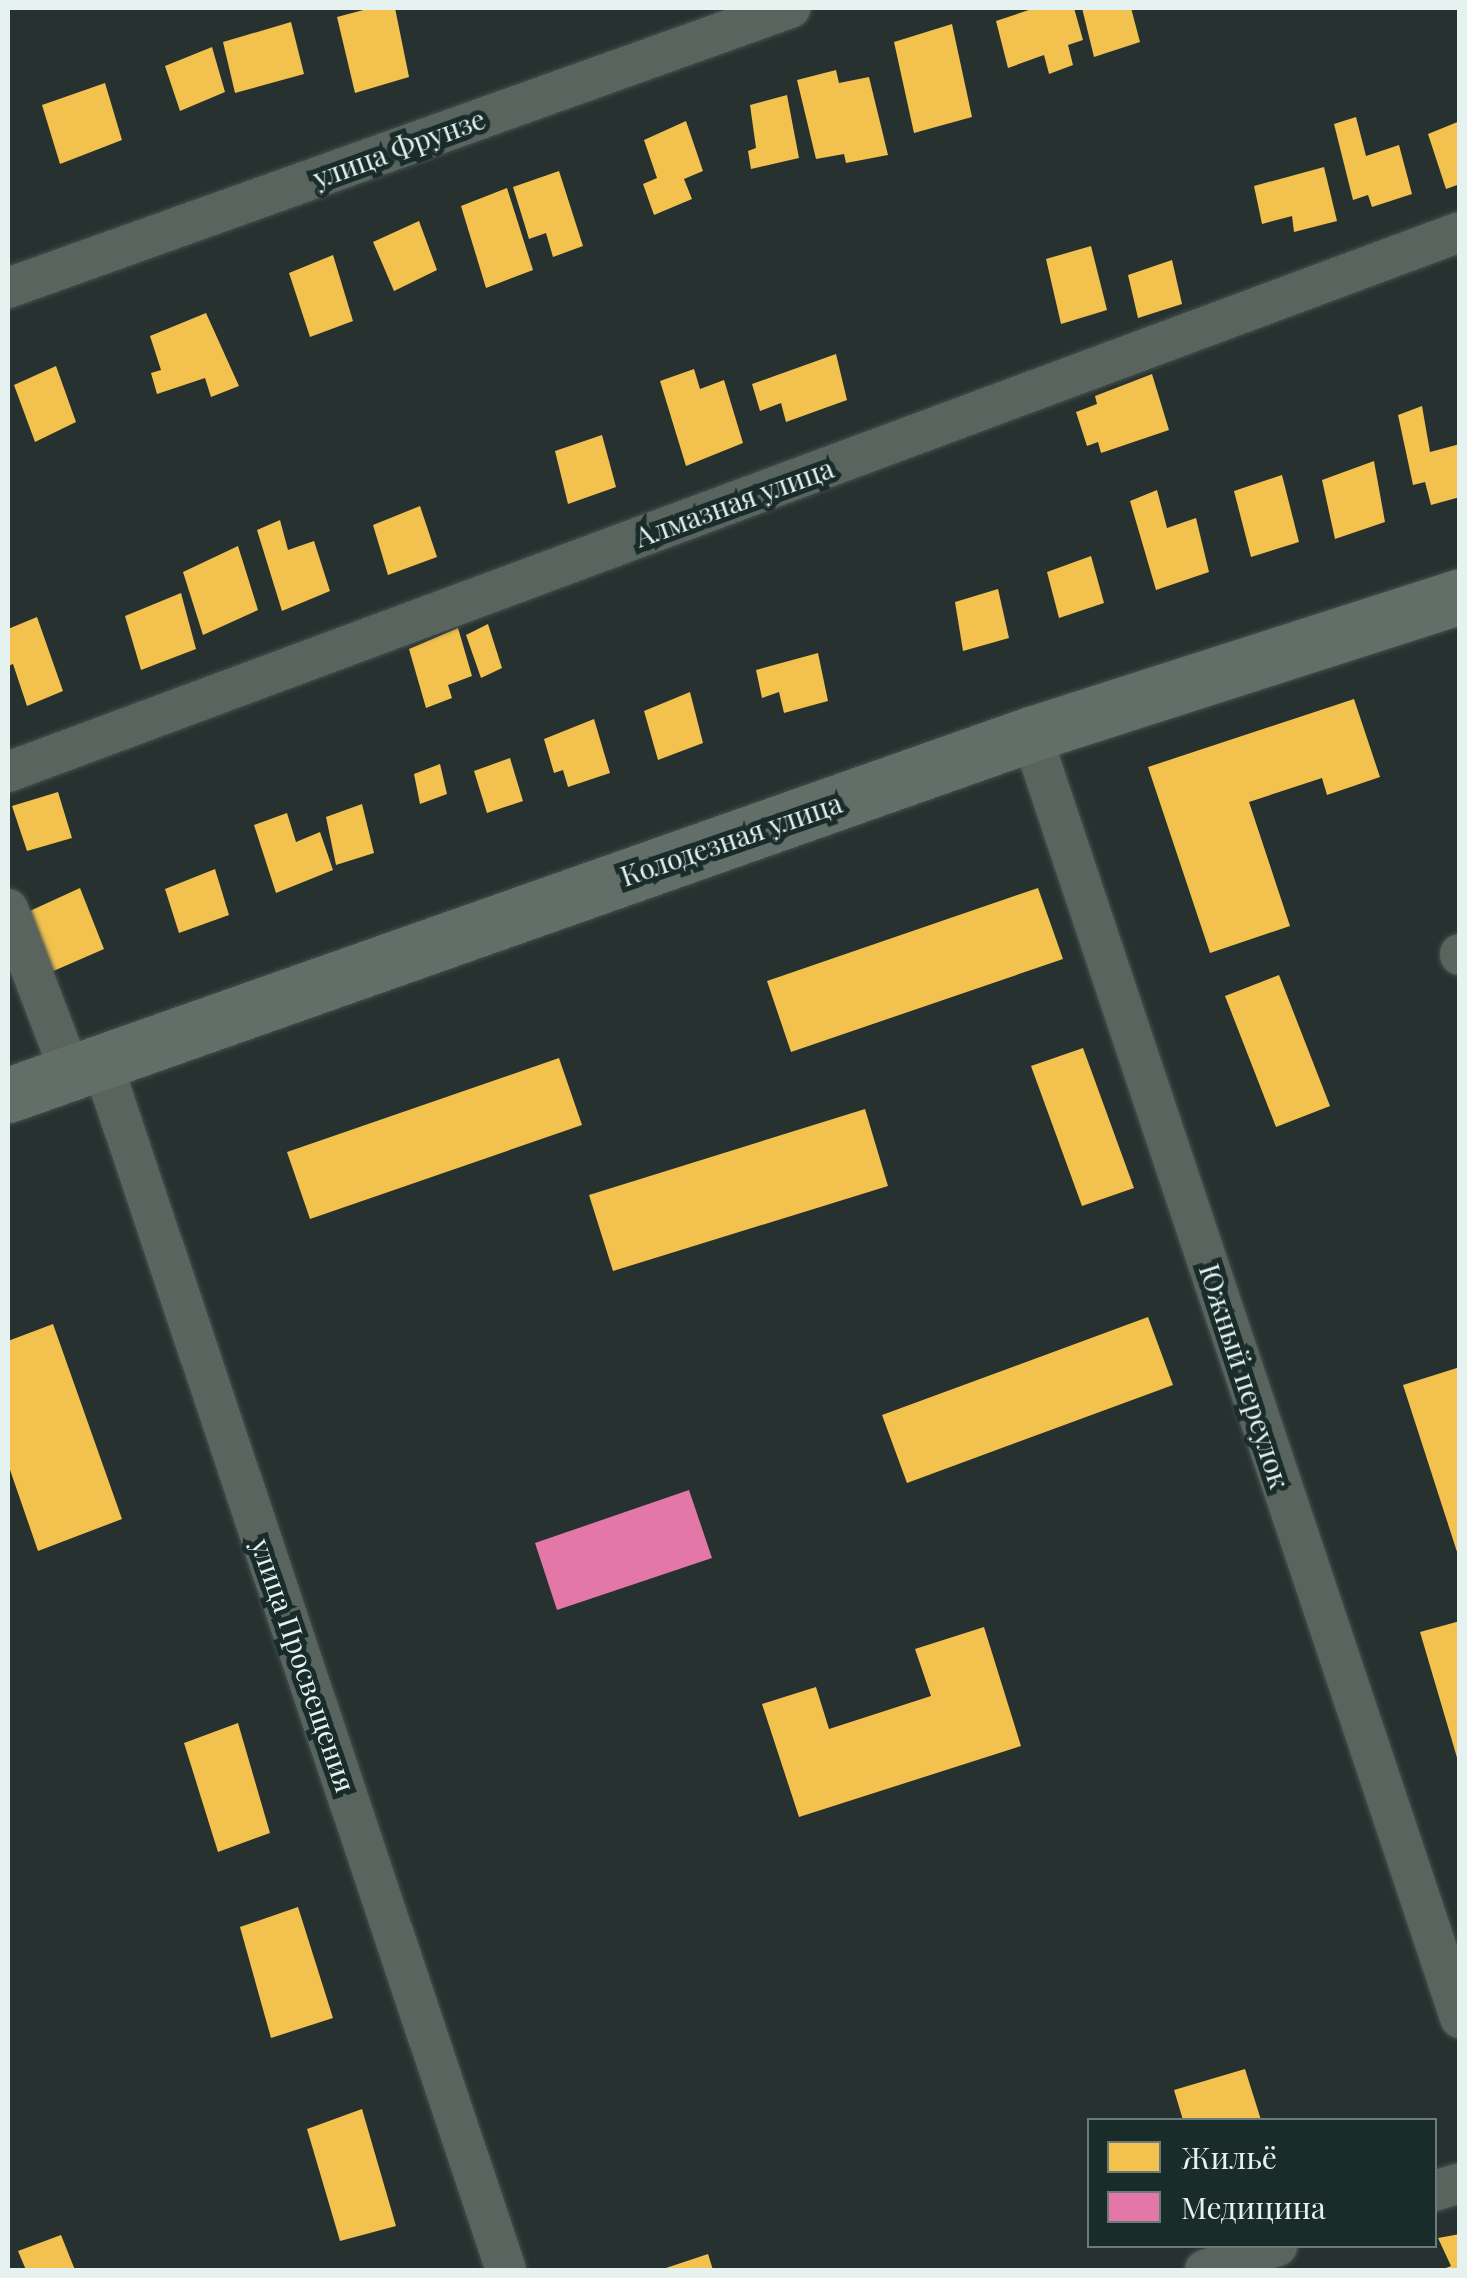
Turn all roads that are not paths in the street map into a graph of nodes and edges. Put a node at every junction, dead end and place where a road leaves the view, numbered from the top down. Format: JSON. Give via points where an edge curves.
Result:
{"nodes":[{"id":1,"x":790,"y":8,"type":"edge"},
{"id":2,"x":1460,"y":232,"type":"edge"},
{"id":3,"x":8,"y":288,"type":"edge"},
{"id":4,"x":1460,"y":596,"type":"edge"},
{"id":5,"x":1031,"y":734,"type":"junction"},
{"id":6,"x":8,"y":772,"type":"edge"},
{"id":7,"x":8,"y":909,"type":"edge"},
{"id":8,"x":86,"y":1065,"type":"junction"},
{"id":9,"x":8,"y":1094,"type":"edge"},
{"id":10,"x":1460,"y":2018,"type":"edge"},
{"id":11,"x":1271,"y":2248,"type":"edge"},
{"id":12,"x":506,"y":2270,"type":"edge"},
{"id":13,"x":1204,"y":2270,"type":"edge"}],
"edges":[{"from":1,"to":3,"type":"street","name":"улица Фрунзе"},
{"from":2,"to":6,"type":"street","name":"Алмазная улица"},
{"from":4,"to":5,"type":"main road","name":"Колодезная улица"},
{"from":5,"to":8,"type":"main road","name":"Колодезная улица"},
{"from":5,"to":10,"type":"street","name":"Южный переулок"},
{"from":7,"to":8,"type":"street","name":"улица Просвещения"},
{"from":8,"to":9,"type":"main road","name":"Колодезная улица"},
{"from":8,"to":12,"type":"street","name":"улица Просвещения"},
{"from":11,"to":13,"type":"street"}]}
